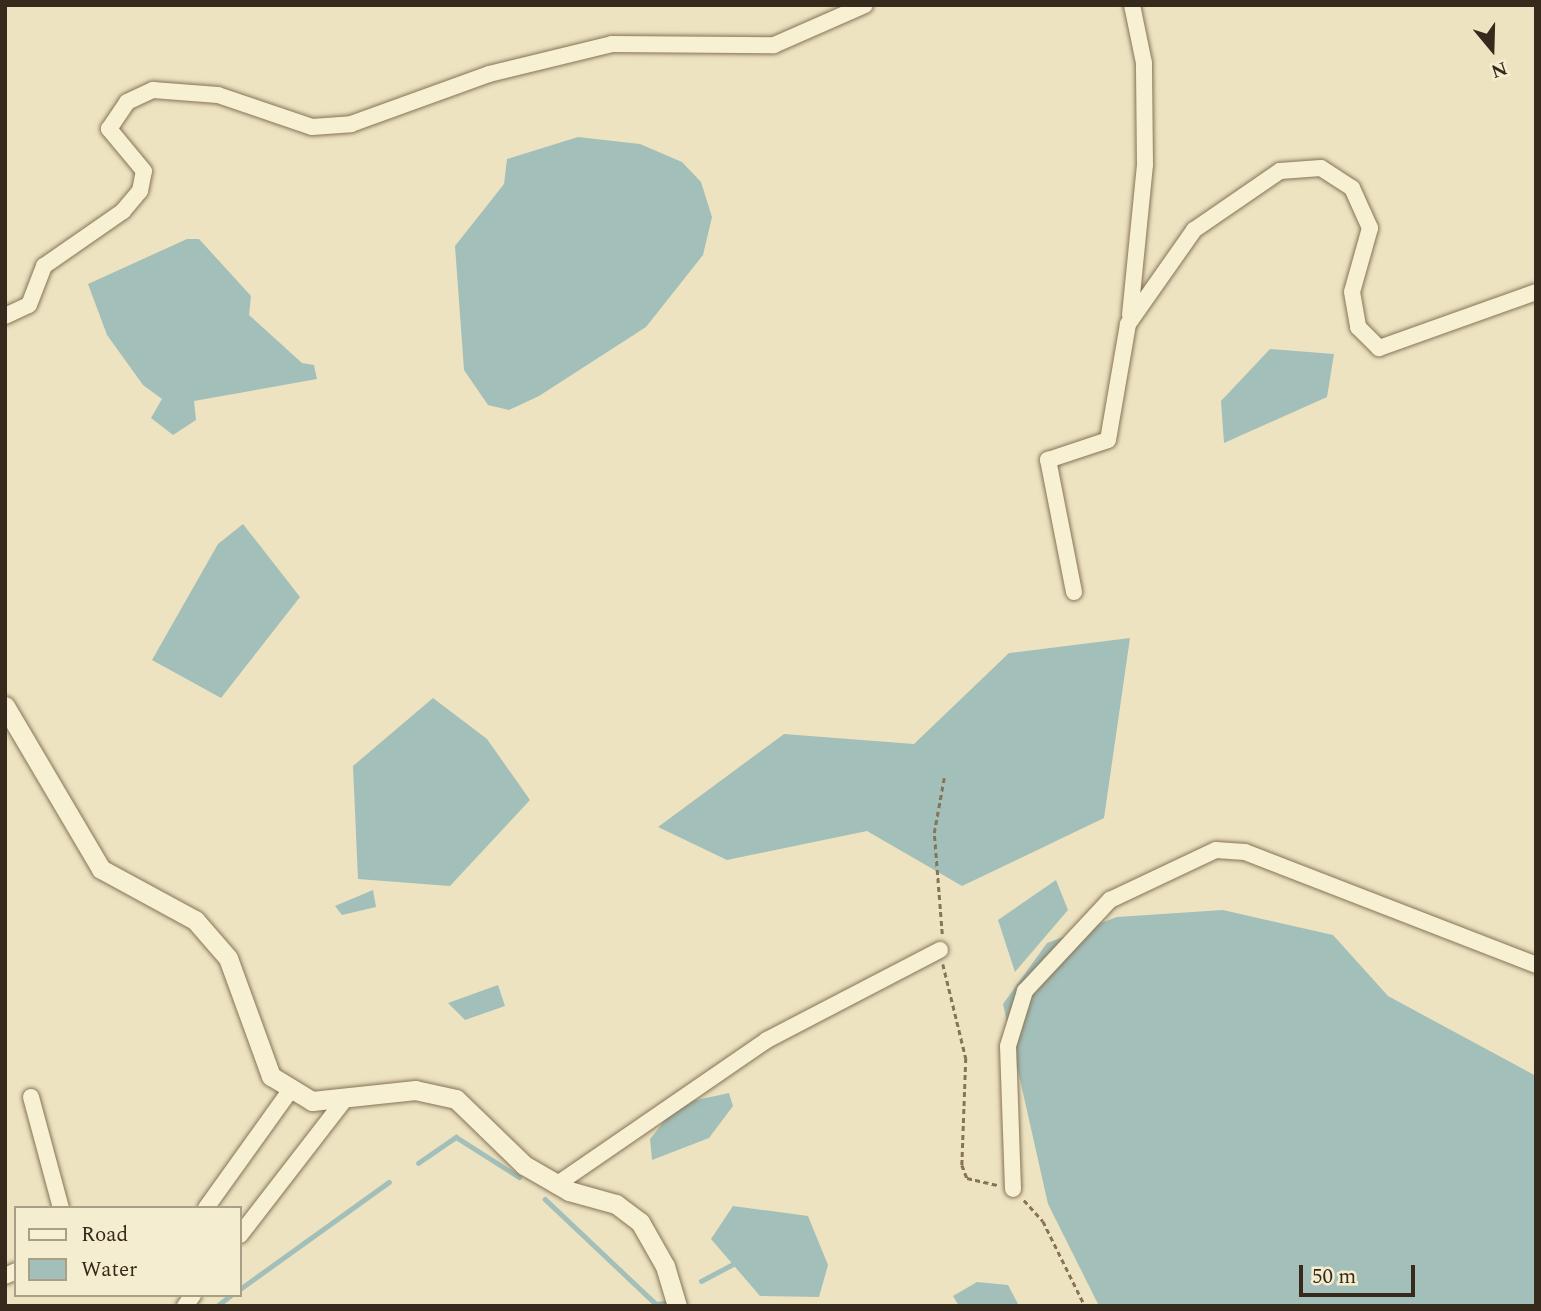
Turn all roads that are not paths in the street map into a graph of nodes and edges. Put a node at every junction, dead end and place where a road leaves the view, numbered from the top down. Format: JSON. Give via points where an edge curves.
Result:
{"nodes":[{"id":1,"x":864,"y":5,"type":"edge"},
{"id":2,"x":1132,"y":5,"type":"edge"},
{"id":3,"x":1536,"y":292,"type":"edge"},
{"id":4,"x":5,"y":316,"type":"edge"},
{"id":5,"x":1128,"y":324,"type":"junction"},
{"id":6,"x":1074,"y":592,"type":"dead end"},
{"id":7,"x":5,"y":706,"type":"edge"},
{"id":8,"x":940,"y":950,"type":"road end"},
{"id":9,"x":1536,"y":965,"type":"edge"},
{"id":10,"x":289,"y":1092,"type":"junction"},
{"id":11,"x":31,"y":1097,"type":"dead end"},
{"id":12,"x":342,"y":1103,"type":"junction"},
{"id":13,"x":556,"y":1185,"type":"junction"},
{"id":14,"x":1013,"y":1189,"type":"road end"},
{"id":15,"x":60,"y":1206,"type":"edge"},
{"id":16,"x":207,"y":1206,"type":"edge"},
{"id":17,"x":242,"y":1232,"type":"edge"},
{"id":18,"x":677,"y":1306,"type":"edge"}],
"edges":[{"from":1,"to":4,"type":"street","via":[[774,45],[611,44],[489,74],[351,124],[312,127],[218,95],[153,90],[127,102],[109,129],[144,172],[140,191],[123,211],[44,266],[29,305]]},
{"from":2,"to":5,"type":"street","via":[[1144,64],[1145,165]]},
{"from":3,"to":5,"type":"street","via":[[1379,348],[1358,327],[1352,292],[1370,228],[1352,188],[1321,168],[1280,171],[1194,230]]},
{"from":5,"to":6,"type":"street","via":[[1108,440],[1048,460]]},
{"from":7,"to":10,"type":"street","via":[[101,869],[195,920],[229,958],[247,998],[259,1052],[271,1076]]},
{"from":8,"to":13,"type":"street","via":[[767,1040]]},
{"from":9,"to":14,"type":"street","via":[[1245,852],[1216,850],[1110,900],[1025,991],[1007,1046]]},
{"from":10,"to":12,"type":"street"},
{"from":10,"to":16,"type":"street"},
{"from":11,"to":15,"type":"street"},
{"from":12,"to":13,"type":"street","via":[[435,1091],[456,1099],[524,1165]]},
{"from":12,"to":17,"type":"street"},
{"from":13,"to":18,"type":"street","via":[[616,1204],[640,1222],[665,1266]]}]}
